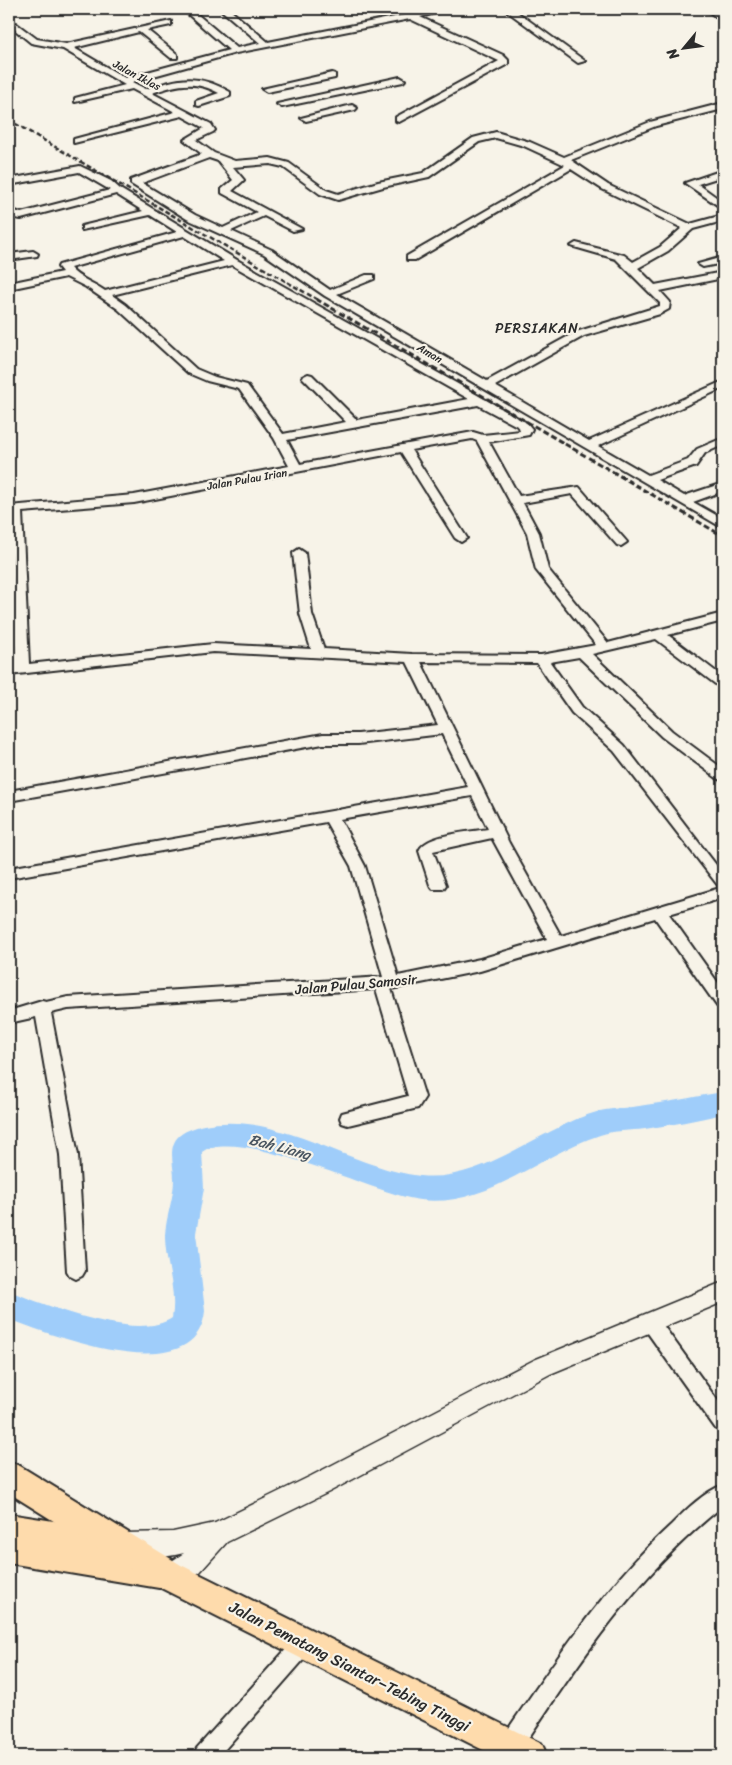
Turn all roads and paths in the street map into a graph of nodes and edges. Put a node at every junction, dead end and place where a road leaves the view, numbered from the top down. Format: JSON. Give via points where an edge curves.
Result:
{"nodes":[{"id":1,"x":186,"y":9,"type":"edge"},
{"id":2,"x":224,"y":9,"type":"edge"},
{"id":3,"x":440,"y":9,"type":"edge"},
{"id":4,"x":508,"y":9,"type":"edge"},
{"id":5,"x":709,"y":9,"type":"edge"},
{"id":6,"x":412,"y":16,"type":"junction"},
{"id":7,"x":723,"y":18,"type":"edge"},
{"id":8,"x":9,"y":21,"type":"edge"},
{"id":9,"x":168,"y":23,"type":"dead end"},
{"id":10,"x":140,"y":29,"type":"junction"},
{"id":11,"x":267,"y":44,"type":"junction"},
{"id":12,"x":66,"y":47,"type":"junction"},
{"id":13,"x":235,"y":51,"type":"junction"},
{"id":14,"x":174,"y":56,"type":"dead end"},
{"id":15,"x":581,"y":61,"type":"dead end"},
{"id":16,"x":332,"y":76,"type":"dead end"},
{"id":17,"x":400,"y":80,"type":"dead end"},
{"id":18,"x":128,"y":84,"type":"junction"},
{"id":19,"x":267,"y":89,"type":"dead end"},
{"id":20,"x":145,"y":92,"type":"junction"},
{"id":21,"x":78,"y":100,"type":"dead end"},
{"id":22,"x":199,"y":103,"type":"dead end"},
{"id":23,"x":282,"y":104,"type":"dead end"},
{"id":24,"x":352,"y":108,"type":"dead end"},
{"id":25,"x":721,"y":108,"type":"edge"},
{"id":26,"x":183,"y":113,"type":"junction"},
{"id":27,"x":306,"y":118,"type":"dead end"},
{"id":28,"x":399,"y":119,"type":"dead end"},
{"id":29,"x":77,"y":141,"type":"dead end"},
{"id":30,"x":210,"y":154,"type":"junction"},
{"id":31,"x":223,"y":161,"type":"junction"},
{"id":32,"x":567,"y":162,"type":"junction"},
{"id":33,"x":723,"y":172,"type":"edge"},
{"id":34,"x":9,"y":182,"type":"edge"},
{"id":35,"x":117,"y":190,"type":"junction"},
{"id":36,"x":723,"y":206,"type":"edge"},
{"id":37,"x":9,"y":212,"type":"edge"},
{"id":38,"x":151,"y":212,"type":"junction"},
{"id":39,"x":264,"y":212,"type":"junction"},
{"id":40,"x":723,"y":218,"type":"edge"},
{"id":41,"x":689,"y":227,"type":"junction"},
{"id":42,"x":86,"y":228,"type":"dead end"},
{"id":43,"x":298,"y":229,"type":"dead end"},
{"id":44,"x":222,"y":232,"type":"junction"},
{"id":45,"x":185,"y":233,"type":"junction"},
{"id":46,"x":576,"y":246,"type":"dead end"},
{"id":47,"x":33,"y":254,"type":"dead end"},
{"id":48,"x":9,"y":257,"type":"edge"},
{"id":49,"x":411,"y":258,"type":"dead end"},
{"id":50,"x":723,"y":260,"type":"edge"},
{"id":51,"x":232,"y":262,"type":"junction"},
{"id":52,"x":703,"y":264,"type":"dead end"},
{"id":53,"x":632,"y":267,"type":"junction"},
{"id":54,"x":67,"y":274,"type":"junction"},
{"id":55,"x":723,"y":276,"type":"edge"},
{"id":56,"x":370,"y":277,"type":"dead end"},
{"id":57,"x":9,"y":286,"type":"edge"},
{"id":58,"x":653,"y":289,"type":"junction"},
{"id":59,"x":104,"y":294,"type":"junction"},
{"id":60,"x":329,"y":294,"type":"junction"},
{"id":61,"x":308,"y":377,"type":"dead end"},
{"id":62,"x":723,"y":384,"type":"edge"},
{"id":63,"x":487,"y":386,"type":"junction"},
{"id":64,"x":479,"y":400,"type":"junction"},
{"id":65,"x":355,"y":425,"type":"junction"},
{"id":66,"x":280,"y":438,"type":"junction"},
{"id":67,"x":482,"y":440,"type":"junction"},
{"id":68,"x":723,"y":441,"type":"edge"},
{"id":69,"x":588,"y":446,"type":"junction"},
{"id":70,"x":404,"y":448,"type":"junction"},
{"id":71,"x":297,"y":470,"type":"junction"},
{"id":72,"x":647,"y":480,"type":"junction"},
{"id":73,"x":723,"y":487,"type":"edge"},
{"id":74,"x":516,"y":500,"type":"junction"},
{"id":75,"x":683,"y":501,"type":"junction"},
{"id":76,"x":13,"y":509,"type":"edge"},
{"id":77,"x":723,"y":524,"type":"edge"},
{"id":78,"x":461,"y":538,"type":"dead end"},
{"id":79,"x":621,"y":542,"type":"dead end"},
{"id":80,"x":299,"y":553,"type":"dead end"},
{"id":81,"x":723,"y":616,"type":"edge"},
{"id":82,"x":658,"y":634,"type":"junction"},
{"id":83,"x":605,"y":648,"type":"junction"},
{"id":84,"x":582,"y":652,"type":"junction"},
{"id":85,"x":319,"y":653,"type":"junction"},
{"id":86,"x":412,"y":658,"type":"junction"},
{"id":87,"x":542,"y":659,"type":"junction"},
{"id":88,"x":23,"y":670,"type":"junction"},
{"id":89,"x":9,"y":671,"type":"edge"},
{"id":90,"x":723,"y":683,"type":"edge"},
{"id":91,"x":446,"y":729,"type":"junction"},
{"id":92,"x":723,"y":776,"type":"edge"},
{"id":93,"x":477,"y":790,"type":"junction"},
{"id":94,"x":9,"y":796,"type":"edge"},
{"id":95,"x":331,"y":817,"type":"junction"},
{"id":96,"x":497,"y":832,"type":"junction"},
{"id":97,"x":9,"y":873,"type":"edge"},
{"id":98,"x":723,"y":884,"type":"edge"},
{"id":99,"x":438,"y":885,"type":"dead end"},
{"id":100,"x":723,"y":893,"type":"edge"},
{"id":101,"x":659,"y":912,"type":"junction"},
{"id":102,"x":557,"y":943,"type":"junction"},
{"id":103,"x":387,"y":984,"type":"junction"},
{"id":104,"x":723,"y":1002,"type":"edge"},
{"id":105,"x":42,"y":1007,"type":"junction"},
{"id":106,"x":9,"y":1017,"type":"edge"},
{"id":107,"x":348,"y":1118,"type":"dead end"},
{"id":108,"x":76,"y":1271,"type":"dead end"},
{"id":109,"x":723,"y":1292,"type":"edge"},
{"id":110,"x":651,"y":1323,"type":"junction"},
{"id":111,"x":723,"y":1422,"type":"edge"},
{"id":112,"x":9,"y":1476,"type":"edge"},
{"id":113,"x":723,"y":1494,"type":"edge"},
{"id":114,"x":218,"y":1534,"type":"junction"},
{"id":115,"x":10,"y":1538,"type":"edge"},
{"id":116,"x":121,"y":1545,"type":"junction"},
{"id":117,"x":170,"y":1576,"type":"junction"},
{"id":118,"x":305,"y":1643,"type":"junction"},
{"id":119,"x":520,"y":1751,"type":"edge"},
{"id":120,"x":205,"y":1756,"type":"edge"}],
"edges":[{"from":1,"to":13,"type":"street"},
{"from":2,"to":11,"type":"street"},
{"from":3,"to":6,"type":"street"},
{"from":4,"to":15,"type":"street"},
{"from":5,"to":7,"type":"street"},
{"from":6,"to":11,"type":"street"},
{"from":6,"to":28,"type":"street","via":[[505,62]]},
{"from":8,"to":12,"type":"street","name":"Jalan Iklas","via":[[34,41]]},
{"from":9,"to":10,"type":"street"},
{"from":10,"to":12,"type":"street"},
{"from":10,"to":14,"type":"street"},
{"from":11,"to":13,"type":"street"},
{"from":12,"to":18,"type":"street","name":"Jalan Iklas"},
{"from":13,"to":18,"type":"street"},
{"from":16,"to":19,"type":"street"},
{"from":17,"to":23,"type":"street"},
{"from":18,"to":20,"type":"street","name":"Jalan Iklas"},
{"from":18,"to":21,"type":"street"},
{"from":20,"to":22,"type":"street","via":[[193,79],[209,83],[227,94]]},
{"from":20,"to":26,"type":"street","name":"Jalan Iklas"},
{"from":24,"to":27,"type":"street"},
{"from":25,"to":32,"type":"street","via":[[632,131]]},
{"from":26,"to":29,"type":"street"},
{"from":26,"to":30,"type":"street","name":"Jalan Iklas","via":[[208,126],[210,130],[189,140]]},
{"from":30,"to":31,"type":"street"},
{"from":30,"to":44,"type":"street","name":"Aman","via":[[136,180],[136,184]]},
{"from":31,"to":32,"type":"street","via":[[240,166],[276,162],[338,198],[381,184],[426,175],[476,140],[496,135],[527,144]]},
{"from":31,"to":39,"type":"street","via":[[239,180],[225,191]]},
{"from":32,"to":41,"type":"street","via":[[605,187]]},
{"from":32,"to":49,"type":"street"},
{"from":33,"to":36,"type":"street","via":[[690,183]]},
{"from":34,"to":35,"type":"street","via":[[75,169],[85,170]]},
{"from":35,"to":37,"type":"street","via":[[21,216],[13,216]]},
{"from":35,"to":38,"type":"street"},
{"from":38,"to":42,"type":"street"},
{"from":38,"to":45,"type":"street"},
{"from":39,"to":43,"type":"street"},
{"from":39,"to":44,"type":"street"},
{"from":40,"to":41,"type":"street"},
{"from":41,"to":53,"type":"street","via":[[658,252]]},
{"from":44,"to":60,"type":"street","name":"Aman","via":[[268,252]]},
{"from":45,"to":51,"type":"street"},
{"from":45,"to":54,"type":"street","via":[[67,264],[63,267]]},
{"from":46,"to":53,"type":"street","via":[[611,254]]},
{"from":47,"to":48,"type":"street"},
{"from":50,"to":52,"type":"street"},
{"from":51,"to":59,"type":"street"},
{"from":51,"to":64,"type":"street"},
{"from":53,"to":58,"type":"street"},
{"from":54,"to":57,"type":"street"},
{"from":54,"to":59,"type":"street"},
{"from":55,"to":58,"type":"street"},
{"from":56,"to":60,"type":"street"},
{"from":58,"to":63,"type":"street","via":[[665,302],[661,311],[580,334]]},
{"from":59,"to":66,"type":"street","via":[[192,371],[243,387]]},
{"from":60,"to":63,"type":"street","name":"Aman"},
{"from":61,"to":65,"type":"street"},
{"from":62,"to":69,"type":"street"},
{"from":63,"to":69,"type":"street","name":"Aman"},
{"from":64,"to":65,"type":"street"},
{"from":64,"to":67,"type":"street","name":"Jalan Pulau Irian","via":[[523,424],[526,429],[520,435]]},
{"from":65,"to":66,"type":"street"},
{"from":66,"to":71,"type":"street"},
{"from":67,"to":70,"type":"street","name":"Jalan Pulau Irian","via":[[473,434]]},
{"from":67,"to":74,"type":"street"},
{"from":68,"to":72,"type":"street","via":[[701,451],[692,462]]},
{"from":69,"to":72,"type":"street","name":"Aman"},
{"from":70,"to":71,"type":"street","name":"Jalan Pulau Irian"},
{"from":70,"to":78,"type":"street"},
{"from":71,"to":76,"type":"street","name":"Jalan Pulau Irian","via":[[134,499]]},
{"from":72,"to":75,"type":"street","name":"Aman"},
{"from":73,"to":75,"type":"street"},
{"from":74,"to":79,"type":"street","via":[[575,490]]},
{"from":74,"to":83,"type":"street","via":[[533,533],[542,570]]},
{"from":75,"to":77,"type":"street","name":"Aman"},
{"from":76,"to":88,"type":"street"},
{"from":80,"to":85,"type":"street","via":[[306,614]]},
{"from":81,"to":82,"type":"street"},
{"from":82,"to":83,"type":"street"},
{"from":82,"to":90,"type":"street"},
{"from":83,"to":84,"type":"street"},
{"from":84,"to":87,"type":"street"},
{"from":84,"to":92,"type":"street","via":[[667,734]]},
{"from":85,"to":86,"type":"street"},
{"from":85,"to":88,"type":"street","via":[[213,648]]},
{"from":86,"to":87,"type":"street"},
{"from":86,"to":91,"type":"street"},
{"from":87,"to":98,"type":"street","via":[[577,710],[619,748]]},
{"from":88,"to":89,"type":"street"},
{"from":91,"to":93,"type":"street"},
{"from":91,"to":94,"type":"street","via":[[323,740]]},
{"from":93,"to":95,"type":"street"},
{"from":93,"to":96,"type":"street"},
{"from":95,"to":97,"type":"street"},
{"from":95,"to":103,"type":"street","via":[[358,866]]},
{"from":96,"to":99,"type":"street","via":[[433,844],[428,848],[426,851]]},
{"from":96,"to":102,"type":"street"},
{"from":100,"to":101,"type":"street","name":"Jalan Pulau Samosir"},
{"from":101,"to":102,"type":"street","name":"Jalan Pulau Samosir"},
{"from":101,"to":104,"type":"street"},
{"from":102,"to":103,"type":"street","name":"Jalan Pulau Samosir","via":[[480,965]]},
{"from":103,"to":105,"type":"street","name":"Jalan Pulau Samosir","via":[[68,1002]]},
{"from":103,"to":107,"type":"street","via":[[417,1098],[412,1103]]},
{"from":105,"to":106,"type":"street","name":"Jalan Pulau Samosir"},
{"from":105,"to":108,"type":"street","via":[[69,1155]]},
{"from":109,"to":110,"type":"street"},
{"from":110,"to":111,"type":"street"},
{"from":110,"to":114,"type":"street","via":[[542,1367]]},
{"from":112,"to":116,"type":"highway","name":"Jalan Pematang Siantar–Tebing Tinggi"},
{"from":113,"to":119,"type":"street","via":[[689,1519],[641,1566],[603,1611]]},
{"from":114,"to":116,"type":"street","via":[[173,1544]]},
{"from":114,"to":117,"type":"street","via":[[201,1556]]},
{"from":115,"to":116,"type":"main road"},
{"from":115,"to":117,"type":"main road"},
{"from":116,"to":117,"type":"highway","name":"Jalan Pematang Siantar–Tebing Tinggi"},
{"from":117,"to":118,"type":"highway","name":"Jalan Pematang Siantar–Tebing Tinggi"},
{"from":118,"to":119,"type":"highway","name":"Jalan Pematang Siantar–Tebing Tinggi"},
{"from":118,"to":120,"type":"street"}]}
